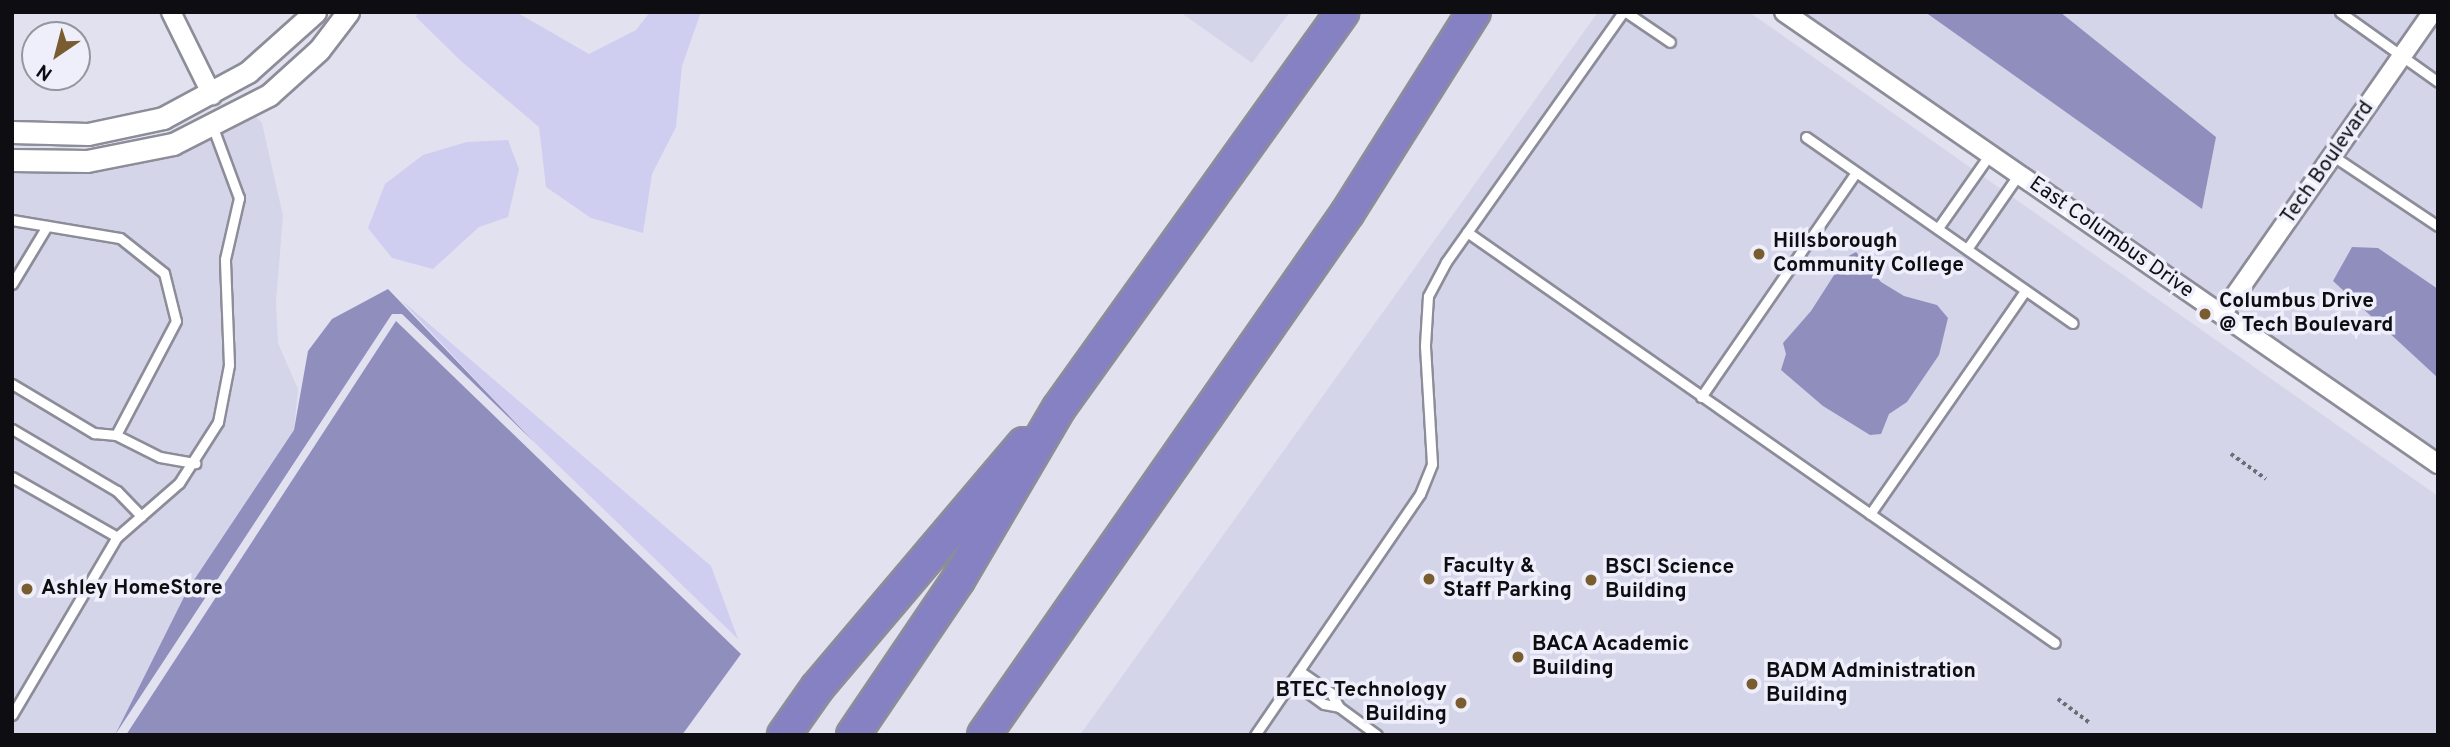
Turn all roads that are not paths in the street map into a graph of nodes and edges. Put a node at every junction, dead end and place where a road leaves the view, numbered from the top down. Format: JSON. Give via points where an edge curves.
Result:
{"nodes":[{"id":1,"x":171,"y":12,"type":"edge"},
{"id":2,"x":315,"y":12,"type":"edge"},
{"id":3,"x":348,"y":12,"type":"edge"},
{"id":4,"x":1343,"y":12,"type":"edge"},
{"id":5,"x":1474,"y":12,"type":"edge"},
{"id":6,"x":1625,"y":12,"type":"edge"},
{"id":7,"x":1784,"y":12,"type":"edge"},
{"id":8,"x":2433,"y":12,"type":"edge"},
{"id":9,"x":2339,"y":13,"type":"edge"},
{"id":10,"x":1670,"y":43,"type":"dead end"},
{"id":11,"x":2402,"y":57,"type":"junction"},
{"id":12,"x":2438,"y":82,"type":"edge"},
{"id":13,"x":212,"y":95,"type":"junction"},
{"id":14,"x":212,"y":125,"type":"junction"},
{"id":15,"x":12,"y":132,"type":"edge"},
{"id":16,"x":1806,"y":137,"type":"dead end"},
{"id":17,"x":1990,"y":154,"type":"junction"},
{"id":18,"x":2333,"y":156,"type":"junction"},
{"id":19,"x":12,"y":160,"type":"edge"},
{"id":20,"x":1856,"y":172,"type":"junction"},
{"id":21,"x":2019,"y":174,"type":"junction"},
{"id":22,"x":12,"y":220,"type":"edge"},
{"id":23,"x":47,"y":226,"type":"junction"},
{"id":24,"x":2438,"y":226,"type":"edge"},
{"id":25,"x":1938,"y":228,"type":"junction"},
{"id":26,"x":1467,"y":232,"type":"junction"},
{"id":27,"x":1967,"y":248,"type":"junction"},
{"id":28,"x":12,"y":284,"type":"edge"},
{"id":29,"x":2025,"y":291,"type":"junction"},
{"id":30,"x":2222,"y":314,"type":"junction"},
{"id":31,"x":2073,"y":323,"type":"dead end"},
{"id":32,"x":12,"y":384,"type":"edge"},
{"id":33,"x":1701,"y":397,"type":"junction"},
{"id":34,"x":1059,"y":408,"type":"junction"},
{"id":35,"x":12,"y":429,"type":"edge"},
{"id":36,"x":116,"y":435,"type":"junction"},
{"id":37,"x":195,"y":463,"type":"junction"},
{"id":38,"x":2438,"y":464,"type":"edge"},
{"id":39,"x":12,"y":477,"type":"edge"},
{"id":40,"x":1870,"y":514,"type":"junction"},
{"id":41,"x":141,"y":516,"type":"junction"},
{"id":42,"x":117,"y":537,"type":"junction"},
{"id":43,"x":2055,"y":643,"type":"dead end"},
{"id":44,"x":1299,"y":671,"type":"junction"},
{"id":45,"x":1292,"y":681,"type":"junction"},
{"id":46,"x":1339,"y":708,"type":"junction"},
{"id":47,"x":12,"y":715,"type":"edge"},
{"id":48,"x":783,"y":735,"type":"edge"},
{"id":49,"x":853,"y":735,"type":"edge"},
{"id":50,"x":984,"y":735,"type":"edge"},
{"id":51,"x":1255,"y":735,"type":"edge"},
{"id":52,"x":1377,"y":735,"type":"edge"}],
"edges":[{"from":1,"to":13,"type":"street"},
{"from":2,"to":13,"type":"street","via":[[248,72]]},
{"from":3,"to":14,"type":"street","via":[[319,50],[269,95]]},
{"from":4,"to":34,"type":"highway"},
{"from":5,"to":50,"type":"highway","via":[[1348,212]]},
{"from":6,"to":10,"type":"lane"},
{"from":6,"to":26,"type":"lane"},
{"from":7,"to":17,"type":"street","name":"East Columbus Drive"},
{"from":8,"to":11,"type":"street","name":"Tech Boulevard"},
{"from":9,"to":11,"type":"lane"},
{"from":11,"to":12,"type":"lane"},
{"from":11,"to":18,"type":"street","name":"Tech Boulevard"},
{"from":13,"to":14,"type":"street"},
{"from":13,"to":15,"type":"street","via":[[163,118],[125,128],[88,134]]},
{"from":14,"to":19,"type":"street","via":[[173,144],[87,161]]},
{"from":14,"to":37,"type":"lane","via":[[239,198],[225,258],[229,365],[225,399]]},
{"from":16,"to":20,"type":"lane"},
{"from":17,"to":21,"type":"street","name":"East Columbus Drive"},
{"from":17,"to":25,"type":"lane"},
{"from":18,"to":24,"type":"lane"},
{"from":18,"to":30,"type":"street","name":"Tech Boulevard"},
{"from":20,"to":25,"type":"lane"},
{"from":20,"to":33,"type":"lane"},
{"from":21,"to":27,"type":"lane"},
{"from":21,"to":30,"type":"street","name":"East Columbus Drive"},
{"from":22,"to":23,"type":"lane"},
{"from":23,"to":28,"type":"lane"},
{"from":23,"to":36,"type":"lane","via":[[120,238],[163,273],[176,321]]},
{"from":25,"to":27,"type":"lane"},
{"from":26,"to":33,"type":"lane"},
{"from":26,"to":44,"type":"lane","via":[[1428,296],[1425,345],[1432,464],[1420,494]]},
{"from":27,"to":29,"type":"lane"},
{"from":29,"to":31,"type":"lane"},
{"from":29,"to":40,"type":"lane"},
{"from":30,"to":38,"type":"street","name":"East Columbus Drive"},
{"from":32,"to":36,"type":"lane","via":[[94,433]]},
{"from":33,"to":40,"type":"lane"},
{"from":34,"to":48,"type":"highway","via":[[1006,462]]},
{"from":34,"to":49,"type":"highway","via":[[958,580]]},
{"from":35,"to":41,"type":"lane","via":[[117,491]]},
{"from":36,"to":37,"type":"lane","via":[[160,457]]},
{"from":37,"to":41,"type":"lane"},
{"from":39,"to":42,"type":"lane"},
{"from":40,"to":43,"type":"lane"},
{"from":41,"to":42,"type":"lane"},
{"from":42,"to":47,"type":"lane"},
{"from":44,"to":45,"type":"lane"},
{"from":44,"to":46,"type":"lane","via":[[1331,693]]},
{"from":45,"to":46,"type":"lane","via":[[1324,704]]},
{"from":45,"to":51,"type":"lane"},
{"from":46,"to":52,"type":"lane"}]}
